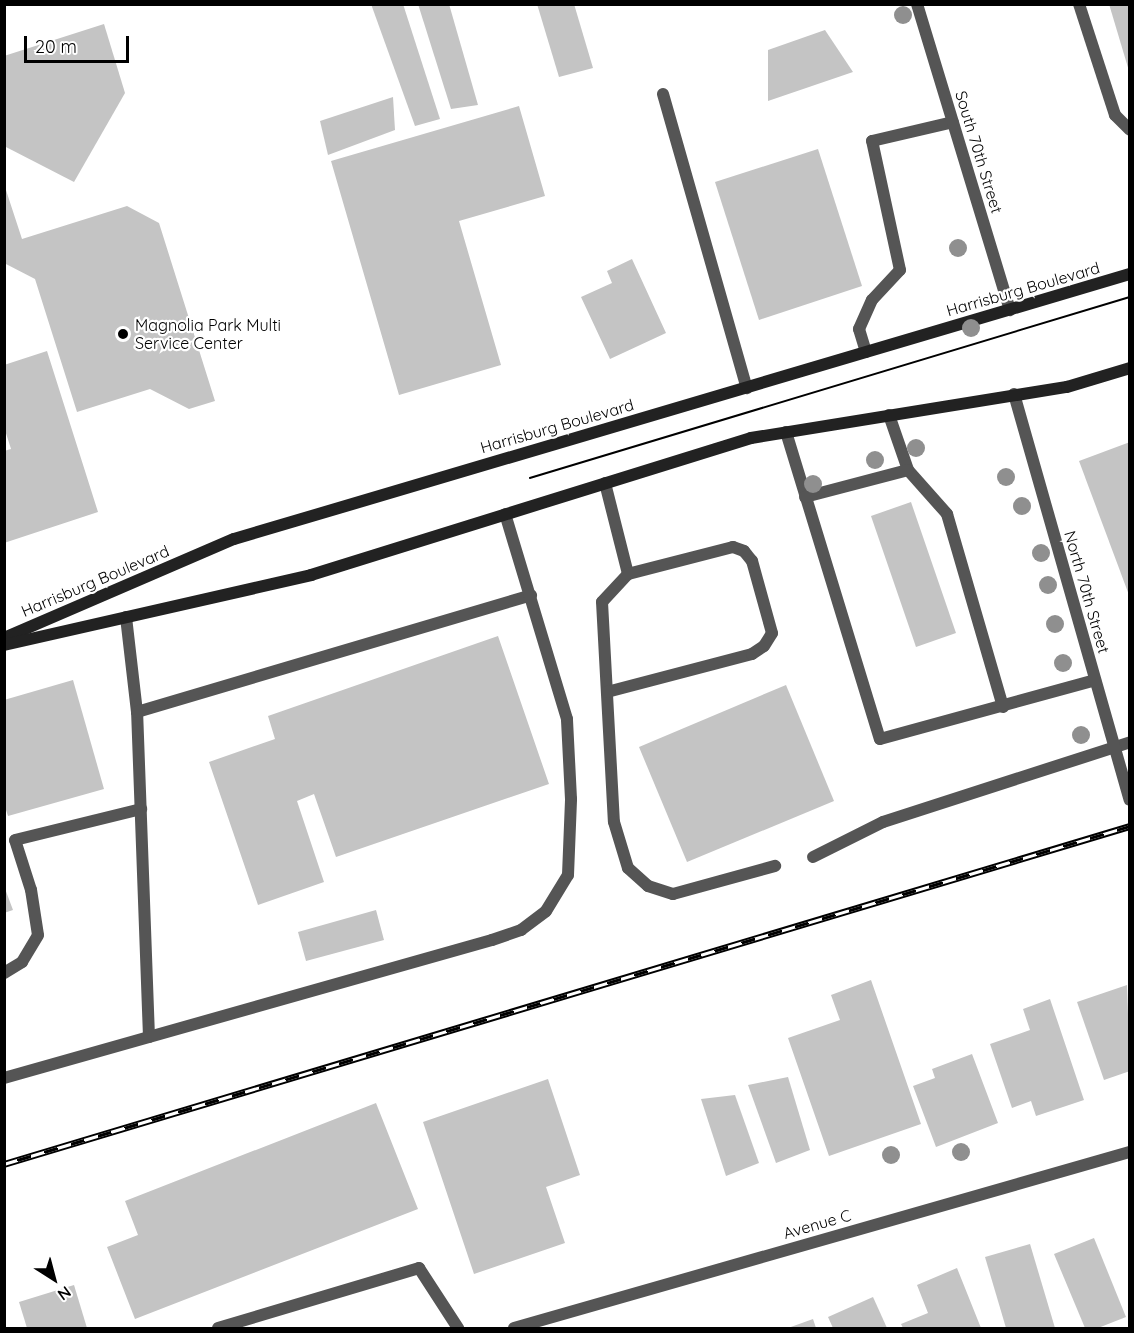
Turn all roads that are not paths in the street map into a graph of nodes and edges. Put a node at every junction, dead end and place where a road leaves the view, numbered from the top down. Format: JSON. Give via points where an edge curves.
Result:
{"nodes":[{"id":1,"x":918,"y":4,"type":"edge"},
{"id":2,"x":1079,"y":4,"type":"edge"},
{"id":3,"x":663,"y":94,"type":"dead end"},
{"id":4,"x":953,"y":122,"type":"junction"},
{"id":5,"x":1130,"y":130,"type":"edge"},
{"id":6,"x":1130,"y":274,"type":"edge"},
{"id":7,"x":1010,"y":310,"type":"junction"},
{"id":8,"x":866,"y":352,"type":"junction"},
{"id":9,"x":1130,"y":368,"type":"edge"},
{"id":10,"x":747,"y":387,"type":"junction"},
{"id":11,"x":1014,"y":394,"type":"junction"},
{"id":12,"x":889,"y":415,"type":"junction"},
{"id":13,"x":786,"y":432,"type":"junction"},
{"id":14,"x":908,"y":470,"type":"junction"},
{"id":15,"x":605,"y":483,"type":"junction"},
{"id":16,"x":805,"y":498,"type":"junction"},
{"id":17,"x":505,"y":514,"type":"junction"},
{"id":18,"x":628,"y":574,"type":"junction"},
{"id":19,"x":531,"y":595,"type":"junction"},
{"id":20,"x":126,"y":617,"type":"junction"},
{"id":21,"x":4,"y":638,"type":"edge"},
{"id":22,"x":4,"y":645,"type":"edge"},
{"id":23,"x":1095,"y":680,"type":"junction"},
{"id":24,"x":607,"y":692,"type":"junction"},
{"id":25,"x":1004,"y":707,"type":"junction"},
{"id":26,"x":137,"y":712,"type":"junction"},
{"id":27,"x":1130,"y":742,"type":"edge"},
{"id":28,"x":1114,"y":747,"type":"junction"},
{"id":29,"x":1130,"y":800,"type":"edge"},
{"id":30,"x":141,"y":809,"type":"junction"},
{"id":31,"x":813,"y":857,"type":"dead end"},
{"id":32,"x":775,"y":866,"type":"dead end"},
{"id":33,"x":4,"y":973,"type":"edge"},
{"id":34,"x":149,"y":1037,"type":"junction"},
{"id":35,"x":4,"y":1078,"type":"edge"},
{"id":36,"x":1130,"y":1152,"type":"edge"},
{"id":37,"x":218,"y":1329,"type":"edge"},
{"id":38,"x":458,"y":1329,"type":"edge"},
{"id":39,"x":514,"y":1329,"type":"edge"}],
"edges":[{"from":1,"to":4,"type":"street","name":"South 70th Street"},
{"from":2,"to":5,"type":"street","via":[[1115,115]]},
{"from":3,"to":10,"type":"street"},
{"from":4,"to":7,"type":"street","name":"South 70th Street"},
{"from":4,"to":8,"type":"street","via":[[872,141],[900,270],[872,300],[859,329]]},
{"from":6,"to":7,"type":"main road","name":"Harrisburg Boulevard"},
{"from":7,"to":8,"type":"main road","name":"Harrisburg Boulevard"},
{"from":8,"to":10,"type":"main road","name":"Harrisburg Boulevard"},
{"from":9,"to":11,"type":"main road","name":"Harrisburg Boulevard","via":[[1067,387]]},
{"from":10,"to":21,"type":"main road","name":"Harrisburg Boulevard","via":[[234,539]]},
{"from":11,"to":12,"type":"main road","name":"Harrisburg Boulevard"},
{"from":11,"to":23,"type":"street","name":"North 70th Street"},
{"from":12,"to":13,"type":"main road","name":"Harrisburg Boulevard"},
{"from":12,"to":14,"type":"street"},
{"from":13,"to":15,"type":"main road","name":"Harrisburg Boulevard","via":[[750,438]]},
{"from":13,"to":16,"type":"street"},
{"from":14,"to":16,"type":"street"},
{"from":14,"to":25,"type":"street","via":[[946,514]]},
{"from":15,"to":17,"type":"main road","name":"Harrisburg Boulevard"},
{"from":15,"to":18,"type":"street"},
{"from":16,"to":25,"type":"street","via":[[880,739]]},
{"from":17,"to":19,"type":"street"},
{"from":17,"to":20,"type":"main road","name":"Harrisburg Boulevard","via":[[311,575]]},
{"from":18,"to":24,"type":"street","via":[[603,602]]},
{"from":18,"to":24,"type":"street","via":[[733,548],[744,551],[752,561],[772,633],[764,646],[752,654]]},
{"from":19,"to":26,"type":"street"},
{"from":19,"to":34,"type":"street","via":[[567,719],[572,799],[568,875],[546,911],[521,930],[492,940]]},
{"from":20,"to":22,"type":"main road","name":"Harrisburg Boulevard"},
{"from":20,"to":26,"type":"street"},
{"from":23,"to":25,"type":"street"},
{"from":23,"to":28,"type":"street","name":"North 70th Street"},
{"from":24,"to":32,"type":"street","via":[[614,822],[628,868],[648,886],[673,894]]},
{"from":26,"to":30,"type":"street"},
{"from":27,"to":28,"type":"street"},
{"from":28,"to":29,"type":"street","name":"North 70th Street"},
{"from":28,"to":31,"type":"street","via":[[883,822]]},
{"from":30,"to":33,"type":"street","via":[[15,840],[31,890],[38,935],[22,962]]},
{"from":30,"to":34,"type":"street"},
{"from":34,"to":35,"type":"street"},
{"from":36,"to":39,"type":"street","name":"Avenue C"},
{"from":37,"to":38,"type":"street","via":[[419,1268]]}]}
